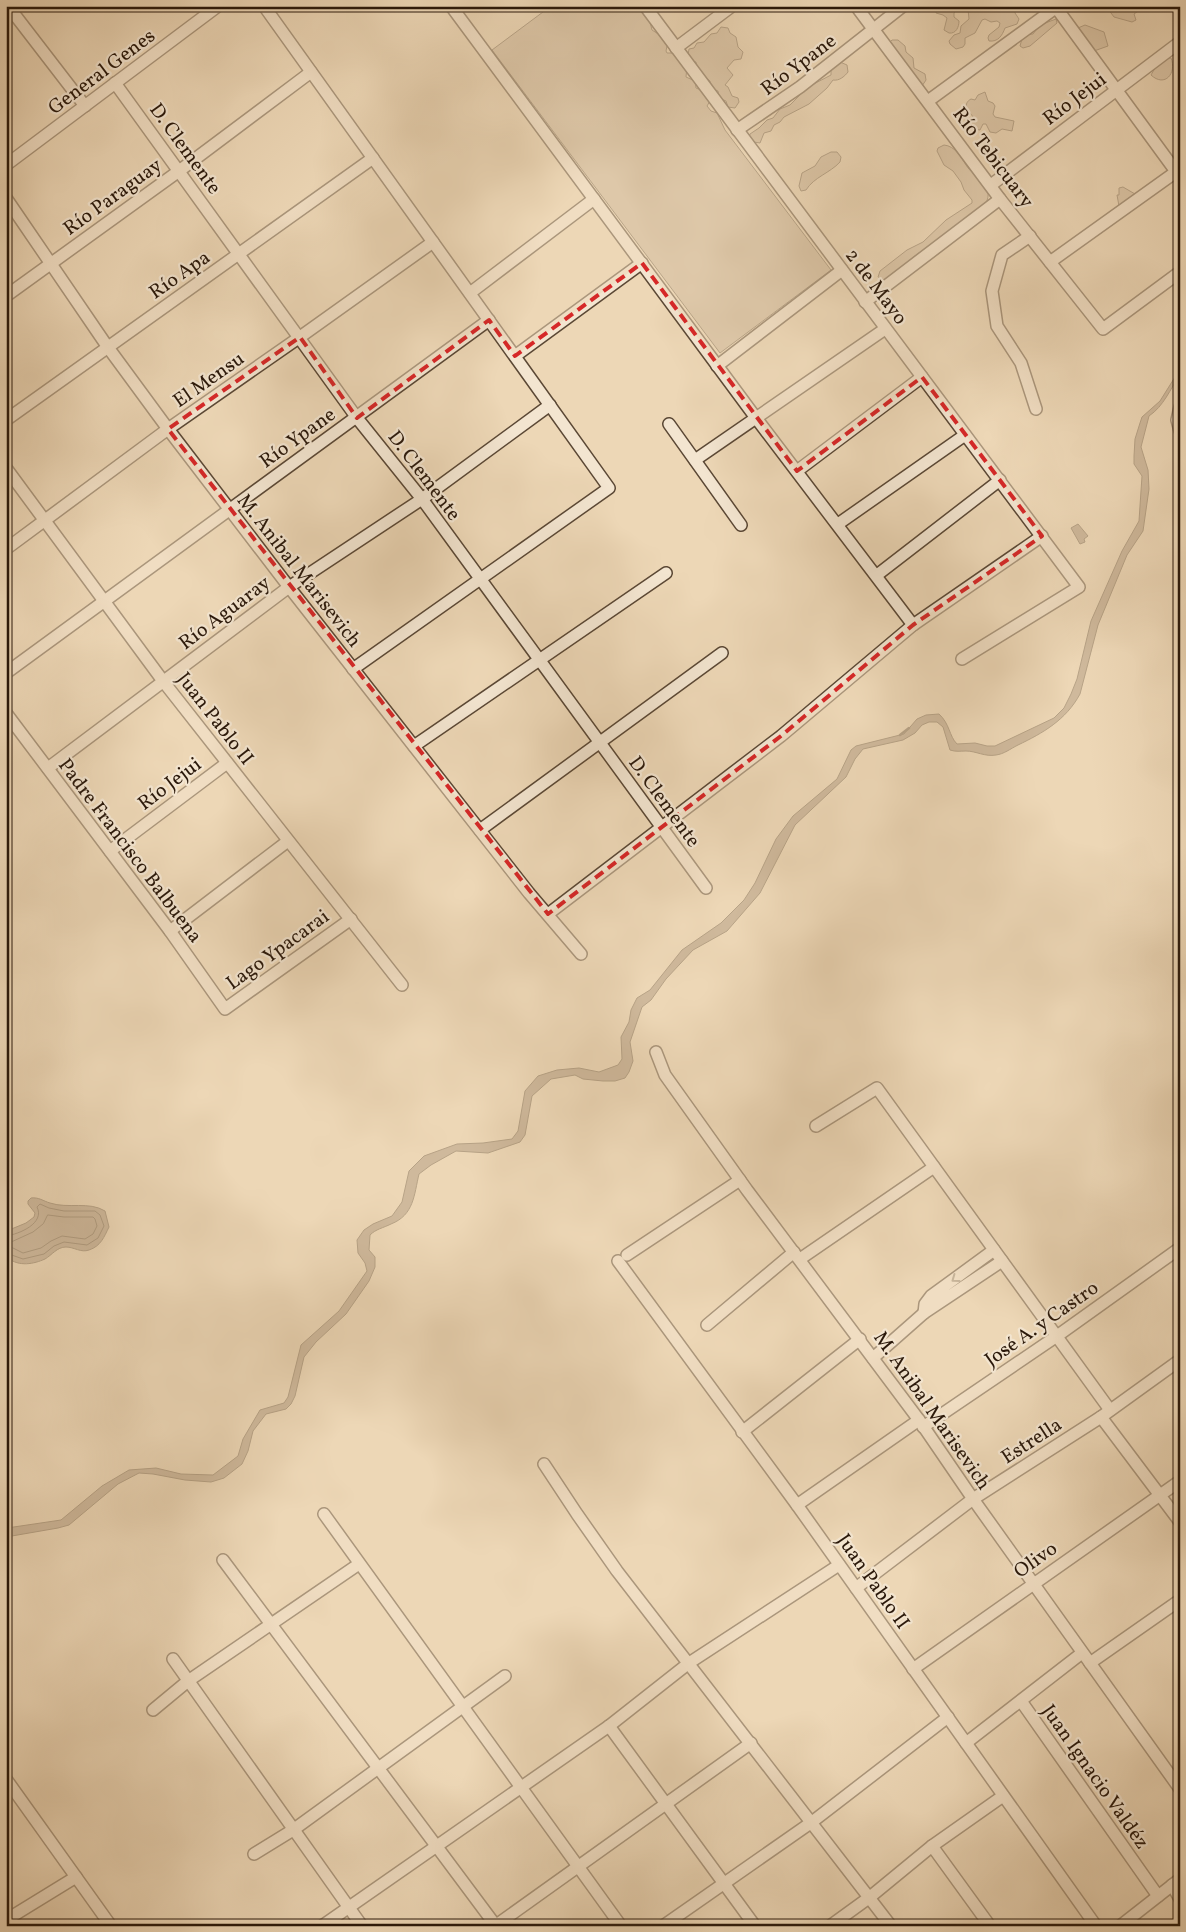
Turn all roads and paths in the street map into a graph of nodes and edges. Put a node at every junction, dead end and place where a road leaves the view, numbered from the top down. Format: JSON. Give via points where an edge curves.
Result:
{"nodes":[{"id":1,"x":8,"y":6,"type":"edge"},
{"id":2,"x":218,"y":6,"type":"edge"},
{"id":3,"x":264,"y":6,"type":"edge"},
{"id":4,"x":451,"y":6,"type":"edge"},
{"id":5,"x":645,"y":6,"type":"edge"},
{"id":6,"x":732,"y":6,"type":"edge"},
{"id":7,"x":856,"y":6,"type":"edge"},
{"id":8,"x":903,"y":6,"type":"edge"},
{"id":9,"x":1057,"y":7,"type":"edge"},
{"id":10,"x":874,"y":30,"type":"junction"},
{"id":11,"x":1180,"y":42,"type":"edge"},
{"id":12,"x":676,"y":48,"type":"junction"},
{"id":13,"x":311,"y":72,"type":"junction"},
{"id":14,"x":115,"y":83,"type":"junction"},
{"id":15,"x":1116,"y":89,"type":"junction"},
{"id":16,"x":928,"y":101,"type":"junction"},
{"id":17,"x":85,"y":106,"type":"junction"},
{"id":18,"x":737,"y":130,"type":"junction"},
{"id":19,"x":373,"y":158,"type":"junction"},
{"id":20,"x":6,"y":165,"type":"edge"},
{"id":21,"x":179,"y":171,"type":"junction"},
{"id":22,"x":1178,"y":173,"type":"edge"},
{"id":23,"x":991,"y":185,"type":"junction"},
{"id":24,"x":6,"y":198,"type":"edge"},
{"id":25,"x":594,"y":199,"type":"junction"},
{"id":26,"x":1000,"y":199,"type":"junction"},
{"id":27,"x":1030,"y":236,"type":"junction"},
{"id":28,"x":433,"y":242,"type":"junction"},
{"id":29,"x":240,"y":254,"type":"junction"},
{"id":30,"x":1050,"y":262,"type":"junction"},
{"id":31,"x":51,"y":264,"type":"junction"},
{"id":32,"x":642,"y":264,"type":"junction"},
{"id":33,"x":842,"y":270,"type":"junction"},
{"id":34,"x":1180,"y":272,"type":"edge"},
{"id":35,"x":470,"y":294,"type":"junction"},
{"id":36,"x":6,"y":296,"type":"edge"},
{"id":37,"x":865,"y":302,"type":"junction"},
{"id":38,"x":489,"y":320,"type":"junction"},
{"id":39,"x":885,"y":329,"type":"junction"},
{"id":40,"x":300,"y":337,"type":"junction"},
{"id":41,"x":107,"y":346,"type":"junction"},
{"id":42,"x":515,"y":356,"type":"junction"},
{"id":43,"x":717,"y":366,"type":"junction"},
{"id":44,"x":922,"y":377,"type":"junction"},
{"id":45,"x":550,"y":405,"type":"junction"},
{"id":46,"x":1180,"y":407,"type":"edge"},
{"id":47,"x":1036,"y":409,"type":"dead end"},
{"id":48,"x":357,"y":418,"type":"junction"},
{"id":49,"x":756,"y":418,"type":"junction"},
{"id":50,"x":6,"y":420,"type":"edge"},
{"id":51,"x":669,"y":424,"type":"dead end"},
{"id":52,"x":168,"y":429,"type":"junction"},
{"id":53,"x":1180,"y":432,"type":"edge"},
{"id":54,"x":965,"y":434,"type":"junction"},
{"id":55,"x":695,"y":460,"type":"junction"},
{"id":56,"x":6,"y":468,"type":"edge"},
{"id":57,"x":797,"y":471,"type":"junction"},
{"id":58,"x":1000,"y":480,"type":"junction"},
{"id":59,"x":422,"y":500,"type":"junction"},
{"id":60,"x":229,"y":510,"type":"junction"},
{"id":61,"x":45,"y":520,"type":"junction"},
{"id":62,"x":741,"y":524,"type":"dead end"},
{"id":63,"x":838,"y":524,"type":"junction"},
{"id":64,"x":1042,"y":536,"type":"junction"},
{"id":65,"x":6,"y":549,"type":"edge"},
{"id":66,"x":666,"y":572,"type":"dead end"},
{"id":67,"x":876,"y":575,"type":"junction"},
{"id":68,"x":480,"y":579,"type":"junction"},
{"id":69,"x":289,"y":587,"type":"junction"},
{"id":70,"x":104,"y":601,"type":"junction"},
{"id":71,"x":913,"y":625,"type":"junction"},
{"id":72,"x":722,"y":653,"type":"dead end"},
{"id":73,"x":539,"y":660,"type":"junction"},
{"id":74,"x":962,"y":660,"type":"dead end"},
{"id":75,"x":353,"y":669,"type":"junction"},
{"id":76,"x":6,"y":673,"type":"edge"},
{"id":77,"x":163,"y":681,"type":"junction"},
{"id":78,"x":6,"y":713,"type":"edge"},
{"id":79,"x":599,"y":743,"type":"junction"},
{"id":80,"x":414,"y":746,"type":"junction"},
{"id":81,"x":227,"y":763,"type":"junction"},
{"id":82,"x":48,"y":768,"type":"junction"},
{"id":83,"x":661,"y":827,"type":"junction"},
{"id":84,"x":480,"y":830,"type":"junction"},
{"id":85,"x":288,"y":842,"type":"junction"},
{"id":86,"x":110,"y":851,"type":"junction"},
{"id":87,"x":706,"y":888,"type":"dead end"},
{"id":88,"x":548,"y":914,"type":"junction"},
{"id":89,"x":351,"y":920,"type":"junction"},
{"id":90,"x":170,"y":931,"type":"junction"},
{"id":91,"x":581,"y":954,"type":"dead end"},
{"id":92,"x":402,"y":985,"type":"dead end"},
{"id":93,"x":226,"y":1009,"type":"joint"},
{"id":94,"x":656,"y":1052,"type":"dead end"},
{"id":95,"x":816,"y":1126,"type":"dead end"},
{"id":96,"x":934,"y":1167,"type":"junction"},
{"id":97,"x":740,"y":1180,"type":"junction"},
{"id":98,"x":994,"y":1250,"type":"junction"},
{"id":99,"x":1178,"y":1253,"type":"edge"},
{"id":100,"x":797,"y":1256,"type":"junction"},
{"id":101,"x":1002,"y":1262,"type":"junction"},
{"id":102,"x":924,"y":1313,"type":"junction"},
{"id":103,"x":707,"y":1325,"type":"dead end"},
{"id":104,"x":1056,"y":1336,"type":"junction"},
{"id":105,"x":860,"y":1339,"type":"junction"},
{"id":106,"x":873,"y":1358,"type":"junction"},
{"id":107,"x":1180,"y":1360,"type":"edge"},
{"id":108,"x":1106,"y":1414,"type":"junction"},
{"id":109,"x":921,"y":1423,"type":"junction"},
{"id":110,"x":742,"y":1432,"type":"junction"},
{"id":111,"x":544,"y":1464,"type":"dead end"},
{"id":112,"x":1180,"y":1481,"type":"edge"},
{"id":113,"x":1159,"y":1496,"type":"junction"},
{"id":114,"x":973,"y":1499,"type":"junction"},
{"id":115,"x":797,"y":1505,"type":"junction"},
{"id":116,"x":324,"y":1514,"type":"dead end"},
{"id":117,"x":1180,"y":1522,"type":"edge"},
{"id":118,"x":223,"y":1560,"type":"dead end"},
{"id":119,"x":359,"y":1564,"type":"junction"},
{"id":120,"x":839,"y":1565,"type":"junction"},
{"id":121,"x":1033,"y":1583,"type":"junction"},
{"id":122,"x":856,"y":1588,"type":"junction"},
{"id":123,"x":1180,"y":1600,"type":"edge"},
{"id":124,"x":271,"y":1624,"type":"junction"},
{"id":125,"x":1082,"y":1653,"type":"junction"},
{"id":126,"x":173,"y":1659,"type":"dead end"},
{"id":127,"x":689,"y":1662,"type":"junction"},
{"id":128,"x":1090,"y":1663,"type":"junction"},
{"id":129,"x":913,"y":1669,"type":"junction"},
{"id":130,"x":505,"y":1676,"type":"dead end"},
{"id":131,"x":188,"y":1681,"type":"junction"},
{"id":132,"x":1021,"y":1701,"type":"junction"},
{"id":133,"x":462,"y":1707,"type":"junction"},
{"id":134,"x":153,"y":1710,"type":"dead end"},
{"id":135,"x":948,"y":1718,"type":"junction"},
{"id":136,"x":609,"y":1726,"type":"junction"},
{"id":137,"x":751,"y":1743,"type":"junction"},
{"id":138,"x":966,"y":1743,"type":"junction"},
{"id":139,"x":378,"y":1768,"type":"junction"},
{"id":140,"x":6,"y":1779,"type":"edge"},
{"id":141,"x":520,"y":1788,"type":"junction"},
{"id":142,"x":1180,"y":1789,"type":"edge"},
{"id":143,"x":1003,"y":1796,"type":"junction"},
{"id":144,"x":667,"y":1803,"type":"junction"},
{"id":145,"x":812,"y":1822,"type":"junction"},
{"id":146,"x":293,"y":1830,"type":"junction"},
{"id":147,"x":437,"y":1845,"type":"junction"},
{"id":148,"x":932,"y":1846,"type":"junction"},
{"id":149,"x":254,"y":1854,"type":"dead end"},
{"id":150,"x":578,"y":1866,"type":"junction"},
{"id":151,"x":76,"y":1877,"type":"junction"},
{"id":152,"x":1176,"y":1882,"type":"edge"},
{"id":153,"x":725,"y":1883,"type":"junction"},
{"id":154,"x":1158,"y":1896,"type":"junction"},
{"id":155,"x":870,"y":1897,"type":"junction"},
{"id":156,"x":1180,"y":1899,"type":"edge"},
{"id":157,"x":348,"y":1907,"type":"junction"},
{"id":158,"x":6,"y":1920,"type":"edge"},
{"id":159,"x":111,"y":1926,"type":"edge"},
{"id":160,"x":322,"y":1926,"type":"edge"},
{"id":161,"x":362,"y":1926,"type":"edge"},
{"id":162,"x":496,"y":1926,"type":"edge"},
{"id":163,"x":621,"y":1926,"type":"edge"},
{"id":164,"x":664,"y":1926,"type":"edge"},
{"id":165,"x":755,"y":1926,"type":"edge"},
{"id":166,"x":830,"y":1926,"type":"edge"},
{"id":167,"x":891,"y":1926,"type":"edge"},
{"id":168,"x":990,"y":1926,"type":"edge"},
{"id":169,"x":1096,"y":1926,"type":"edge"},
{"id":170,"x":1120,"y":1926,"type":"edge"}],
"edges":[{"from":1,"to":17,"type":"street"},
{"from":2,"to":14,"type":"street","name":"General Genes"},
{"from":3,"to":13,"type":"street"},
{"from":4,"to":25,"type":"street"},
{"from":5,"to":12,"type":"street","name":"2 de Mayo"},
{"from":6,"to":12,"type":"street"},
{"from":7,"to":10,"type":"street","name":"Río Tebicuary"},
{"from":8,"to":10,"type":"street","name":"Río Ypane"},
{"from":9,"to":15,"type":"street"},
{"from":9,"to":16,"type":"street"},
{"from":10,"to":16,"type":"street","name":"Río Tebicuary"},
{"from":10,"to":18,"type":"street","name":"Río Ypane"},
{"from":11,"to":15,"type":"street","name":"Río Jejui"},
{"from":12,"to":18,"type":"street","name":"2 de Mayo"},
{"from":13,"to":19,"type":"street"},
{"from":13,"to":21,"type":"street","name":"Río Paraguay"},
{"from":14,"to":17,"type":"street","name":"General Genes"},
{"from":14,"to":21,"type":"street","name":"D. Clemente"},
{"from":15,"to":22,"type":"street"},
{"from":15,"to":23,"type":"street","name":"Río Jejui"},
{"from":16,"to":23,"type":"street","name":"Río Tebicuary"},
{"from":17,"to":20,"type":"street","name":"General Genes"},
{"from":18,"to":33,"type":"street","name":"2 de Mayo"},
{"from":19,"to":28,"type":"street"},
{"from":19,"to":29,"type":"street","name":"Río Apa"},
{"from":21,"to":29,"type":"street","name":"D. Clemente"},
{"from":21,"to":31,"type":"street","name":"Río Paraguay"},
{"from":22,"to":30,"type":"street"},
{"from":23,"to":26,"type":"street","name":"Río Tebicuary"},
{"from":24,"to":31,"type":"street","name":"M. Anibal Marisevich"},
{"from":25,"to":32,"type":"street"},
{"from":25,"to":35,"type":"street"},
{"from":26,"to":27,"type":"street","name":"Río Tebicuary"},
{"from":26,"to":37,"type":"street"},
{"from":27,"to":30,"type":"street","name":"Río Tebicuary"},
{"from":27,"to":47,"type":"street","via":[[1002,256],[992,291],[997,326],[1021,363]]},
{"from":28,"to":35,"type":"street"},
{"from":28,"to":40,"type":"street","name":"El Mensu"},
{"from":29,"to":40,"type":"street","name":"D. Clemente"},
{"from":29,"to":41,"type":"street","name":"Río Apa"},
{"from":30,"to":34,"type":"street","name":"Río Tebicuary","via":[[1103,329]]},
{"from":31,"to":36,"type":"street","name":"Río Paraguay"},
{"from":31,"to":41,"type":"street","name":"M. Anibal Marisevich"},
{"from":32,"to":42,"type":"street"},
{"from":32,"to":43,"type":"street"},
{"from":33,"to":37,"type":"street","name":"2 de Mayo"},
{"from":33,"to":43,"type":"street"},
{"from":35,"to":38,"type":"street"},
{"from":37,"to":39,"type":"street","name":"2 de Mayo"},
{"from":38,"to":42,"type":"street"},
{"from":38,"to":48,"type":"street","name":"Río Ypane"},
{"from":39,"to":44,"type":"street","name":"2 de Mayo"},
{"from":39,"to":49,"type":"street"},
{"from":40,"to":48,"type":"street","name":"D. Clemente"},
{"from":40,"to":52,"type":"street","name":"El Mensu"},
{"from":41,"to":50,"type":"street","name":"Río Apa"},
{"from":41,"to":52,"type":"street","name":"M. Anibal Marisevich"},
{"from":42,"to":45,"type":"street"},
{"from":43,"to":49,"type":"street"},
{"from":44,"to":54,"type":"street","name":"2 de Mayo"},
{"from":44,"to":57,"type":"street"},
{"from":45,"to":59,"type":"street","name":"Río Aguaray"},
{"from":45,"to":68,"type":"street","via":[[609,488]]},
{"from":46,"to":53,"type":"street","via":[[1177,420]]},
{"from":48,"to":59,"type":"street","name":"D. Clemente"},
{"from":48,"to":60,"type":"street","name":"Río Ypane"},
{"from":49,"to":55,"type":"street"},
{"from":49,"to":57,"type":"street"},
{"from":51,"to":55,"type":"street"},
{"from":52,"to":60,"type":"street","name":"M. Anibal Marisevich"},
{"from":52,"to":61,"type":"street","name":"El Mensu"},
{"from":54,"to":58,"type":"street","name":"2 de Mayo"},
{"from":54,"to":63,"type":"street"},
{"from":55,"to":62,"type":"street"},
{"from":56,"to":61,"type":"street","name":"Juan Pablo II"},
{"from":57,"to":63,"type":"street"},
{"from":58,"to":64,"type":"street","name":"2 de Mayo"},
{"from":58,"to":67,"type":"street"},
{"from":59,"to":68,"type":"street","name":"D. Clemente"},
{"from":59,"to":69,"type":"street","name":"Río Aguaray"},
{"from":60,"to":69,"type":"street","name":"M. Anibal Marisevich"},
{"from":60,"to":70,"type":"street","name":"Río Ypane"},
{"from":61,"to":65,"type":"street","name":"El Mensu"},
{"from":61,"to":70,"type":"street","name":"Juan Pablo II"},
{"from":63,"to":67,"type":"street"},
{"from":64,"to":71,"type":"street"},
{"from":64,"to":74,"type":"street","name":"2 de Mayo","via":[[1080,587]]},
{"from":66,"to":73,"type":"street"},
{"from":67,"to":71,"type":"street"},
{"from":68,"to":73,"type":"street","name":"D. Clemente"},
{"from":68,"to":75,"type":"street"},
{"from":69,"to":75,"type":"street","name":"M. Anibal Marisevich"},
{"from":69,"to":77,"type":"street","name":"Río Aguaray"},
{"from":70,"to":76,"type":"street","name":"Río Ypane"},
{"from":70,"to":77,"type":"street","name":"Juan Pablo II"},
{"from":71,"to":83,"type":"street","via":[[781,736]]},
{"from":72,"to":79,"type":"street"},
{"from":73,"to":79,"type":"street","name":"D. Clemente"},
{"from":73,"to":80,"type":"street"},
{"from":75,"to":80,"type":"street","name":"M. Anibal Marisevich"},
{"from":77,"to":81,"type":"street","name":"Juan Pablo II"},
{"from":77,"to":82,"type":"street","name":"Río Aguaray"},
{"from":78,"to":82,"type":"street","name":"Padre Francisco Balbuena"},
{"from":79,"to":83,"type":"street","name":"D. Clemente"},
{"from":79,"to":84,"type":"street"},
{"from":80,"to":84,"type":"street","name":"M. Anibal Marisevich"},
{"from":81,"to":85,"type":"street","name":"Juan Pablo II"},
{"from":81,"to":86,"type":"street","name":"Río Jejui"},
{"from":82,"to":86,"type":"street","name":"Padre Francisco Balbuena"},
{"from":83,"to":87,"type":"street","name":"D. Clemente"},
{"from":83,"to":88,"type":"street"},
{"from":84,"to":88,"type":"street","name":"M. Anibal Marisevich"},
{"from":85,"to":89,"type":"street","name":"Juan Pablo II"},
{"from":85,"to":90,"type":"street"},
{"from":86,"to":90,"type":"street","name":"Padre Francisco Balbuena"},
{"from":88,"to":91,"type":"street","name":"M. Anibal Marisevich"},
{"from":89,"to":92,"type":"street","name":"Juan Pablo II"},
{"from":89,"to":93,"type":"street","name":"Lago Ypacarai"},
{"from":90,"to":93,"type":"street","name":"Padre Francisco Balbuena"},
{"from":94,"to":97,"type":"street","name":"M. Anibal Marisevich","via":[[665,1075]]},
{"from":95,"to":96,"type":"street","via":[[877,1088]]},
{"from":96,"to":98,"type":"street"},
{"from":96,"to":100,"type":"street"},
{"from":97,"to":100,"type":"street","name":"M. Anibal Marisevich"},
{"from":97,"to":110,"type":"street","name":"Juan Pablo II","via":[[623,1258]]},
{"from":98,"to":101,"type":"street"},
{"from":98,"to":102,"type":"street","one_way":true,"via":[[931,1296],[925,1304]]},
{"from":99,"to":104,"type":"street","name":"José A. y Castro"},
{"from":100,"to":103,"type":"street"},
{"from":100,"to":105,"type":"street","name":"M. Anibal Marisevich"},
{"from":101,"to":102,"type":"street"},
{"from":101,"to":104,"type":"street"},
{"from":102,"to":106,"type":"street"},
{"from":104,"to":108,"type":"street"},
{"from":104,"to":109,"type":"street","name":"José A. y Castro"},
{"from":105,"to":106,"type":"street","name":"M. Anibal Marisevich"},
{"from":105,"to":110,"type":"street"},
{"from":106,"to":109,"type":"street","name":"M. Anibal Marisevich"},
{"from":107,"to":108,"type":"street","name":"Estrella"},
{"from":108,"to":113,"type":"street"},
{"from":108,"to":114,"type":"street","name":"Estrella"},
{"from":109,"to":114,"type":"street","name":"M. Anibal Marisevich"},
{"from":109,"to":115,"type":"street","name":"José A. y Castro"},
{"from":110,"to":115,"type":"street","name":"Juan Pablo II"},
{"from":111,"to":127,"type":"street","via":[[617,1571]]},
{"from":112,"to":113,"type":"street","name":"Olivo"},
{"from":113,"to":117,"type":"street"},
{"from":113,"to":121,"type":"street","name":"Olivo"},
{"from":114,"to":121,"type":"street","name":"M. Anibal Marisevich"},
{"from":114,"to":122,"type":"street","name":"Estrella"},
{"from":115,"to":120,"type":"street","name":"Juan Pablo II"},
{"from":116,"to":119,"type":"street"},
{"from":118,"to":124,"type":"street"},
{"from":119,"to":124,"type":"street"},
{"from":119,"to":133,"type":"street"},
{"from":120,"to":122,"type":"street","name":"Juan Pablo II"},
{"from":120,"to":127,"type":"street"},
{"from":121,"to":125,"type":"street","name":"M. Anibal Marisevich"},
{"from":121,"to":129,"type":"street","name":"Olivo"},
{"from":122,"to":129,"type":"street","name":"Juan Pablo II"},
{"from":123,"to":128,"type":"street"},
{"from":124,"to":131,"type":"street"},
{"from":124,"to":139,"type":"street"},
{"from":125,"to":128,"type":"street","name":"M. Anibal Marisevich"},
{"from":125,"to":132,"type":"street"},
{"from":126,"to":131,"type":"street"},
{"from":127,"to":136,"type":"street"},
{"from":127,"to":137,"type":"street"},
{"from":128,"to":142,"type":"street","name":"M. Anibal Marisevich"},
{"from":129,"to":135,"type":"street","name":"Juan Pablo II"},
{"from":130,"to":133,"type":"street"},
{"from":131,"to":134,"type":"street"},
{"from":131,"to":146,"type":"street"},
{"from":132,"to":138,"type":"street"},
{"from":132,"to":154,"type":"street","name":"Juan Ignacio Valdéz"},
{"from":133,"to":139,"type":"street"},
{"from":133,"to":141,"type":"street"},
{"from":135,"to":138,"type":"street","name":"Juan Pablo II"},
{"from":135,"to":145,"type":"street"},
{"from":136,"to":141,"type":"street"},
{"from":136,"to":144,"type":"street"},
{"from":137,"to":144,"type":"street"},
{"from":137,"to":145,"type":"street"},
{"from":138,"to":143,"type":"street","name":"Juan Pablo II"},
{"from":139,"to":146,"type":"street"},
{"from":139,"to":147,"type":"street"},
{"from":140,"to":151,"type":"street"},
{"from":141,"to":147,"type":"street"},
{"from":141,"to":150,"type":"street"},
{"from":143,"to":148,"type":"street"},
{"from":143,"to":169,"type":"street","name":"Juan Pablo II"},
{"from":144,"to":150,"type":"street"},
{"from":144,"to":153,"type":"street"},
{"from":145,"to":153,"type":"street"},
{"from":145,"to":155,"type":"street"},
{"from":146,"to":149,"type":"street"},
{"from":146,"to":157,"type":"street"},
{"from":147,"to":157,"type":"street"},
{"from":147,"to":162,"type":"street"},
{"from":148,"to":155,"type":"street"},
{"from":148,"to":168,"type":"street"},
{"from":150,"to":162,"type":"street"},
{"from":150,"to":163,"type":"street"},
{"from":151,"to":158,"type":"street"},
{"from":151,"to":159,"type":"street"},
{"from":152,"to":154,"type":"street"},
{"from":152,"to":156,"type":"street"},
{"from":153,"to":164,"type":"street"},
{"from":153,"to":165,"type":"street"},
{"from":154,"to":170,"type":"street"},
{"from":155,"to":166,"type":"street"},
{"from":155,"to":167,"type":"street"},
{"from":157,"to":160,"type":"street"},
{"from":157,"to":161,"type":"street"}]}
